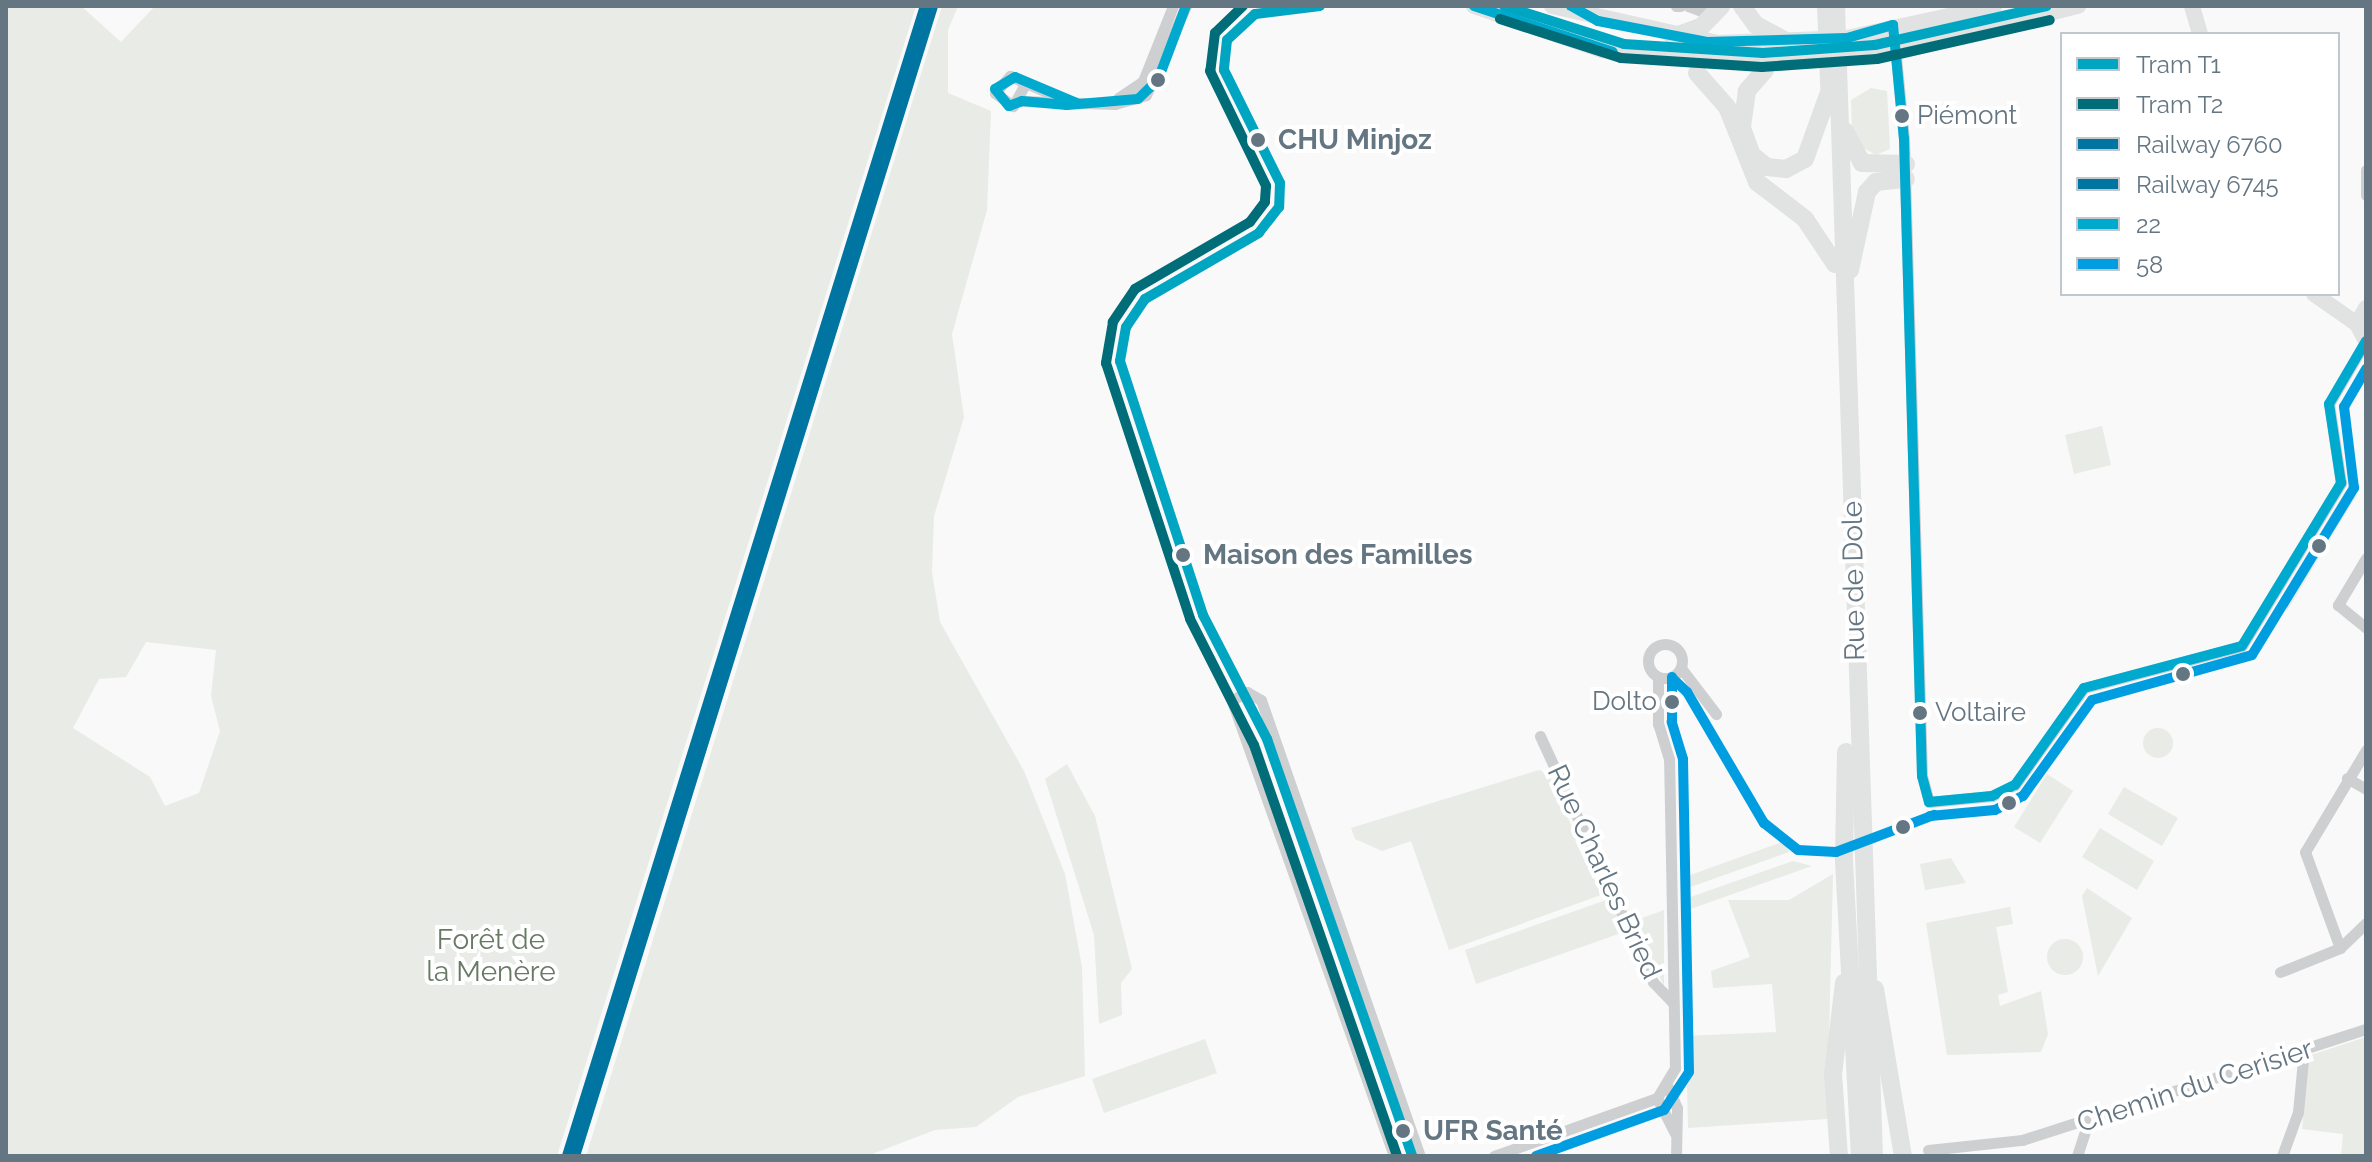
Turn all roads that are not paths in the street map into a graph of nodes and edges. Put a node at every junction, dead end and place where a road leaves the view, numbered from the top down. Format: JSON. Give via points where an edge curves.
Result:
{"nodes":[{"id":1,"x":1173,"y":6,"type":"edge"},
{"id":2,"x":1186,"y":6,"type":"edge"},
{"id":3,"x":1474,"y":6,"type":"edge"},
{"id":4,"x":1552,"y":6,"type":"edge"},
{"id":5,"x":1688,"y":6,"type":"edge"},
{"id":6,"x":1742,"y":6,"type":"edge"},
{"id":7,"x":1995,"y":6,"type":"edge"},
{"id":8,"x":2078,"y":6,"type":"edge"},
{"id":9,"x":2192,"y":6,"type":"edge"},
{"id":10,"x":2204,"y":6,"type":"edge"},
{"id":11,"x":1830,"y":10,"type":"edge"},
{"id":12,"x":1943,"y":10,"type":"edge"},
{"id":13,"x":1717,"y":11,"type":"edge"},
{"id":14,"x":1893,"y":25,"type":"junction"},
{"id":15,"x":1162,"y":32,"type":"junction"},
{"id":16,"x":2199,"y":32,"type":"edge"},
{"id":17,"x":2210,"y":32,"type":"edge"},
{"id":18,"x":1673,"y":37,"type":"junction"},
{"id":19,"x":1170,"y":47,"type":"junction"},
{"id":20,"x":1783,"y":49,"type":"junction"},
{"id":21,"x":1897,"y":52,"type":"junction"},
{"id":22,"x":1645,"y":57,"type":"junction"},
{"id":23,"x":1765,"y":70,"type":"joint"},
{"id":24,"x":1697,"y":73,"type":"joint"},
{"id":25,"x":1833,"y":82,"type":"junction"},
{"id":26,"x":1024,"y":86,"type":"junction"},
{"id":27,"x":1022,"y":101,"type":"junction"},
{"id":28,"x":1106,"y":102,"type":"junction"},
{"id":29,"x":1077,"y":103,"type":"junction"},
{"id":30,"x":1841,"y":122,"type":"junction"},
{"id":31,"x":2366,"y":170,"type":"edge"},
{"id":32,"x":1906,"y":172,"type":"junction"},
{"id":33,"x":2366,"y":195,"type":"edge"},
{"id":34,"x":1835,"y":264,"type":"junction"},
{"id":35,"x":1846,"y":284,"type":"junction"},
{"id":36,"x":2319,"y":296,"type":"edge"},
{"id":37,"x":2334,"y":296,"type":"edge"},
{"id":38,"x":2363,"y":313,"type":"edge"},
{"id":39,"x":2366,"y":341,"type":"edge"},
{"id":40,"x":2366,"y":558,"type":"edge"},
{"id":41,"x":2366,"y":628,"type":"edge"},
{"id":42,"x":1681,"y":668,"type":"junction"},
{"id":43,"x":1658,"y":677,"type":"junction"},
{"id":44,"x":1716,"y":714,"type":"dead end"},
{"id":45,"x":1540,"y":736,"type":"dead end"},
{"id":46,"x":2366,"y":750,"type":"edge"},
{"id":47,"x":2347,"y":778,"type":"junction"},
{"id":48,"x":2366,"y":789,"type":"edge"},
{"id":49,"x":2366,"y":923,"type":"edge"},
{"id":50,"x":1861,"y":926,"type":"junction"},
{"id":51,"x":2340,"y":948,"type":"junction"},
{"id":52,"x":1849,"y":953,"type":"junction"},
{"id":53,"x":2280,"y":972,"type":"dead end"},
{"id":54,"x":1673,"y":1003,"type":"junction"},
{"id":55,"x":2366,"y":1029,"type":"edge"},
{"id":56,"x":2304,"y":1050,"type":"junction"},
{"id":57,"x":1668,"y":1087,"type":"junction"},
{"id":58,"x":1657,"y":1098,"type":"junction"},
{"id":59,"x":2088,"y":1122,"type":"junction"},
{"id":60,"x":1675,"y":1133,"type":"junction"},
{"id":61,"x":1928,"y":1150,"type":"dead end"},
{"id":62,"x":1394,"y":1156,"type":"edge"},
{"id":63,"x":1420,"y":1156,"type":"edge"},
{"id":64,"x":1494,"y":1156,"type":"edge"},
{"id":65,"x":1676,"y":1156,"type":"edge"},
{"id":66,"x":1839,"y":1156,"type":"edge"},
{"id":67,"x":1860,"y":1156,"type":"edge"},
{"id":68,"x":1874,"y":1156,"type":"edge"},
{"id":69,"x":1903,"y":1156,"type":"edge"},
{"id":70,"x":2077,"y":1156,"type":"edge"},
{"id":71,"x":2282,"y":1156,"type":"edge"}],
"edges":[{"from":1,"to":15,"type":"street"},
{"from":2,"to":19,"type":"street"},
{"from":3,"to":22,"type":"street"},
{"from":4,"to":18,"type":"street"},
{"from":5,"to":13,"type":"street"},
{"from":6,"to":20,"type":"main road"},
{"from":7,"to":12,"type":"street"},
{"from":8,"to":21,"type":"street"},
{"from":9,"to":16,"type":"street"},
{"from":10,"to":17,"type":"street"},
{"from":11,"to":25,"type":"main road","name":"Rue de Dole"},
{"from":12,"to":14,"type":"street"},
{"from":13,"to":18,"type":"main road"},
{"from":14,"to":20,"type":"street"},
{"from":14,"to":21,"type":"street"},
{"from":15,"to":19,"type":"street"},
{"from":15,"to":28,"type":"street","via":[[1137,90]]},
{"from":18,"to":20,"type":"street"},
{"from":19,"to":28,"type":"street","via":[[1146,95]]},
{"from":20,"to":21,"type":"street"},
{"from":20,"to":22,"type":"street"},
{"from":20,"to":23,"type":"street"},
{"from":21,"to":32,"type":"street"},
{"from":22,"to":24,"type":"street"},
{"from":23,"to":25,"type":"main road","via":[[1747,91],[1742,128],[1752,155],[1767,167],[1786,169],[1805,159]]},
{"from":24,"to":34,"type":"main road","via":[[1727,107],[1757,182],[1805,219]]},
{"from":25,"to":30,"type":"main road","name":"Rue de Dole"},
{"from":25,"to":34,"type":"main road","name":"Rue de Dole"},
{"from":26,"to":27,"type":"street"},
{"from":26,"to":27,"type":"street","via":[[1010,76],[995,89],[1004,105]]},
{"from":26,"to":29,"type":"street"},
{"from":27,"to":29,"type":"street"},
{"from":28,"to":29,"type":"street"},
{"from":30,"to":32,"type":"main road","via":[[1862,163]]},
{"from":30,"to":35,"type":"main road","name":"Rue de Dole"},
{"from":31,"to":33,"type":"street"},
{"from":32,"to":35,"type":"main road","via":[[1876,182],[1867,192]]},
{"from":32,"to":39,"type":"street","via":[[1922,776],[1929,802],[1952,804],[2015,785],[2084,688],[2242,646],[2341,483],[2329,404]]},
{"from":34,"to":52,"type":"main road","name":"Rue de Dole"},
{"from":35,"to":50,"type":"main road","name":"Rue de Dole"},
{"from":36,"to":38,"type":"street"},
{"from":37,"to":38,"type":"street"},
{"from":38,"to":39,"type":"street"},
{"from":40,"to":41,"type":"street","via":[[2338,605]]},
{"from":42,"to":43,"type":"street"},
{"from":42,"to":43,"type":"street","via":[[1679,650],[1658,645],[1648,658]]},
{"from":42,"to":44,"type":"street"},
{"from":43,"to":54,"type":"street","via":[[1658,724],[1669,759]]},
{"from":45,"to":54,"type":"street","name":"Rue Charles Bried","via":[[1653,982]]},
{"from":46,"to":47,"type":"street"},
{"from":47,"to":48,"type":"street"},
{"from":47,"to":51,"type":"street","via":[[2305,852]]},
{"from":49,"to":51,"type":"street"},
{"from":50,"to":68,"type":"main road","name":"Rue de Dole"},
{"from":50,"to":69,"type":"main road"},
{"from":51,"to":53,"type":"street"},
{"from":52,"to":66,"type":"main road","via":[[1834,1055]]},
{"from":52,"to":67,"type":"main road","name":"Rue de Dole"},
{"from":54,"to":57,"type":"street"},
{"from":55,"to":56,"type":"street","name":"Chemin du Cerisier"},
{"from":56,"to":59,"type":"street","name":"Chemin du Cerisier"},
{"from":56,"to":71,"type":"street","via":[[2298,1112]]},
{"from":57,"to":58,"type":"street"},
{"from":57,"to":60,"type":"street"},
{"from":58,"to":60,"type":"street"},
{"from":58,"to":64,"type":"street"},
{"from":59,"to":61,"type":"street","name":"Chemin du Cerisier","via":[[2022,1140]]},
{"from":59,"to":70,"type":"street"},
{"from":60,"to":65,"type":"street"},
{"from":62,"to":63,"type":"street","via":[[1232,700],[1247,692],[1261,700]]}]}
